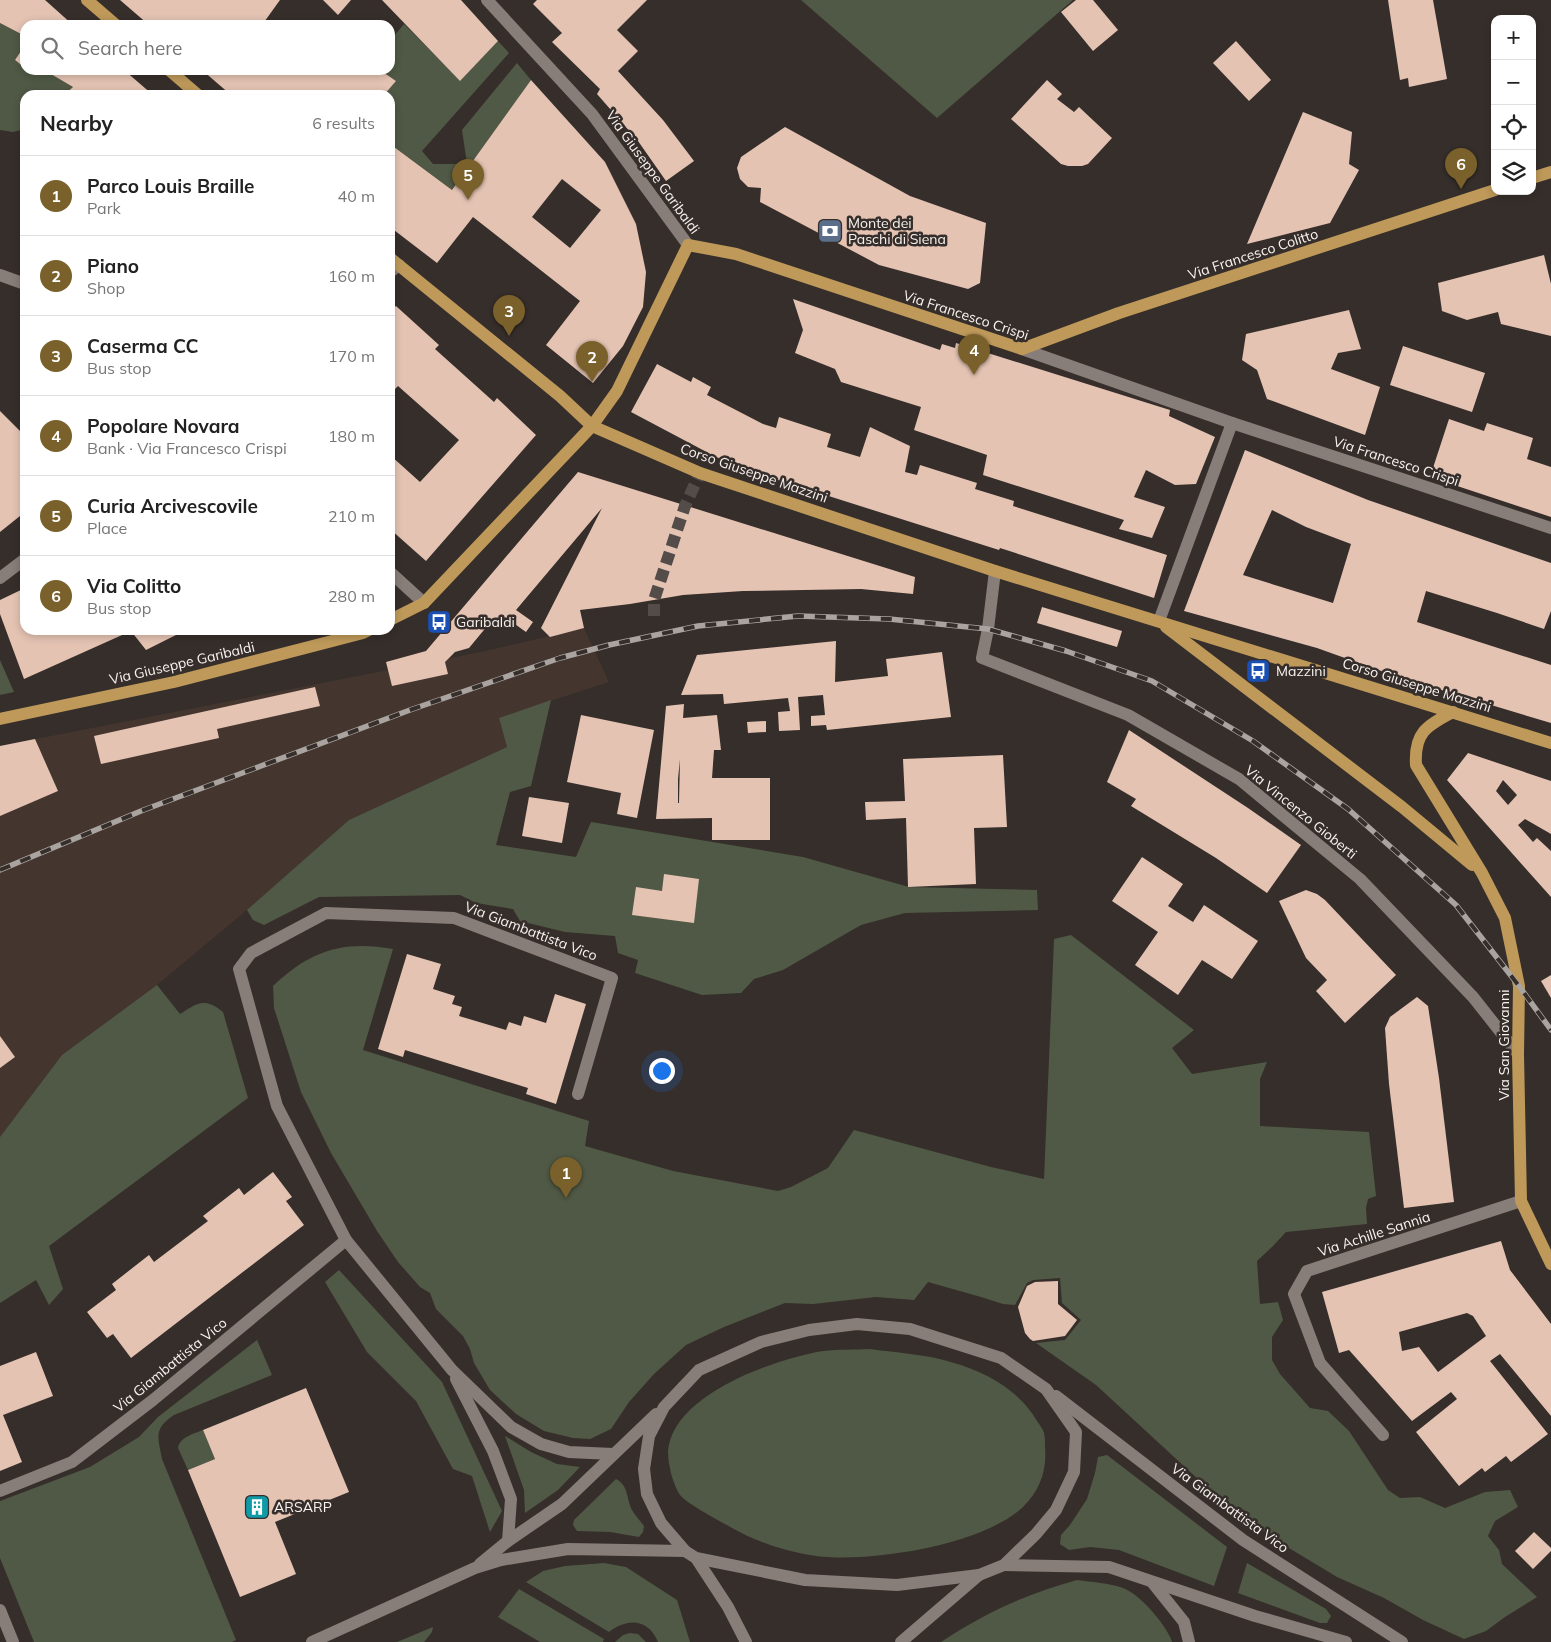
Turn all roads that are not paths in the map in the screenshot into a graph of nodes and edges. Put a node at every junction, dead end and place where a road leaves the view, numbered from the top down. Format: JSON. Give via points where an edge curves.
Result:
{"nodes":[{"id":1,"x":87,"y":0,"type":"edge"},
{"id":2,"x":488,"y":0,"type":"edge"},
{"id":3,"x":110,"y":20,"type":"edge"},
{"id":4,"x":175,"y":75,"type":"edge"},
{"id":5,"x":192,"y":90,"type":"edge"},
{"id":6,"x":1551,"y":172,"type":"edge"},
{"id":7,"x":1536,"y":177,"type":"edge"},
{"id":8,"x":1491,"y":191,"type":"edge"},
{"id":9,"x":688,"y":245,"type":"junction"},
{"id":10,"x":395,"y":267,"type":"edge"},
{"id":11,"x":0,"y":275,"type":"edge"},
{"id":12,"x":20,"y":282,"type":"edge"},
{"id":13,"x":1022,"y":349,"type":"junction"},
{"id":14,"x":1232,"y":423,"type":"junction"},
{"id":15,"x":592,"y":426,"type":"junction"},
{"id":16,"x":1551,"y":528,"type":"edge"},
{"id":17,"x":20,"y":563,"type":"edge"},
{"id":18,"x":996,"y":571,"type":"junction"},
{"id":19,"x":395,"y":577,"type":"edge"},
{"id":20,"x":0,"y":578,"type":"edge"},
{"id":21,"x":424,"y":603,"type":"junction"},
{"id":22,"x":395,"y":618,"type":"edge"},
{"id":23,"x":1158,"y":621,"type":"junction"},
{"id":24,"x":355,"y":635,"type":"edge"},
{"id":25,"x":1453,"y":712,"type":"junction"},
{"id":26,"x":0,"y":719,"type":"edge"},
{"id":27,"x":1551,"y":742,"type":"edge"},
{"id":28,"x":1482,"y":874,"type":"junction"},
{"id":29,"x":1518,"y":1054,"type":"junction"},
{"id":30,"x":578,"y":1094,"type":"dead end"},
{"id":31,"x":1521,"y":1201,"type":"junction"},
{"id":32,"x":346,"y":1240,"type":"junction"},
{"id":33,"x":1551,"y":1264,"type":"edge"},
{"id":34,"x":452,"y":1370,"type":"junction"},
{"id":35,"x":1046,"y":1389,"type":"junction"},
{"id":36,"x":664,"y":1407,"type":"junction"},
{"id":37,"x":1383,"y":1435,"type":"dead end"},
{"id":38,"x":612,"y":1454,"type":"junction"},
{"id":39,"x":0,"y":1491,"type":"edge"},
{"id":40,"x":508,"y":1541,"type":"junction"},
{"id":41,"x":690,"y":1555,"type":"junction"},
{"id":42,"x":1004,"y":1565,"type":"junction"},
{"id":43,"x":475,"y":1568,"type":"junction"},
{"id":44,"x":979,"y":1575,"type":"junction"},
{"id":45,"x":1152,"y":1582,"type":"junction"},
{"id":46,"x":0,"y":1610,"type":"edge"},
{"id":47,"x":13,"y":1642,"type":"edge"},
{"id":48,"x":312,"y":1642,"type":"edge"},
{"id":49,"x":746,"y":1642,"type":"edge"},
{"id":50,"x":901,"y":1642,"type":"edge"},
{"id":51,"x":1189,"y":1642,"type":"edge"},
{"id":52,"x":1346,"y":1642,"type":"edge"},
{"id":53,"x":1402,"y":1642,"type":"edge"}],
"edges":[{"from":1,"to":3,"type":"main road"},
{"from":2,"to":9,"type":"street","name":"Via Giuseppe Garibaldi","via":[[592,114]]},
{"from":4,"to":5,"type":"main road"},
{"from":6,"to":7,"type":"main road"},
{"from":8,"to":13,"type":"main road","name":"Via Francesco Colitto","via":[[1119,313]]},
{"from":9,"to":13,"type":"main road","name":"Via Francesco Crispi","via":[[736,254]]},
{"from":9,"to":15,"type":"main road","name":"Via Giuseppe Garibaldi","via":[[617,391]]},
{"from":10,"to":15,"type":"main road","name":"Corso Giuseppe Mazzini","via":[[560,396]]},
{"from":11,"to":12,"type":"street"},
{"from":13,"to":14,"type":"street","name":"Via Francesco Crispi"},
{"from":14,"to":16,"type":"street","name":"Via Francesco Crispi"},
{"from":14,"to":23,"type":"street"},
{"from":15,"to":18,"type":"main road","name":"Corso Giuseppe Mazzini","via":[[700,473]]},
{"from":15,"to":21,"type":"main road","name":"Via Giuseppe Garibaldi"},
{"from":17,"to":20,"type":"street"},
{"from":18,"to":23,"type":"main road","name":"Corso Giuseppe Mazzini"},
{"from":18,"to":29,"type":"street","name":"Via Vincenzo Gioberti","via":[[982,658],[1128,715],[1239,779],[1360,879],[1473,997]]},
{"from":19,"to":21,"type":"street"},
{"from":21,"to":22,"type":"main road","name":"Via Giuseppe Garibaldi"},
{"from":23,"to":25,"type":"main road","name":"Corso Giuseppe Mazzini"},
{"from":23,"to":28,"type":"main road","name":"Corso Giuseppe Mazzini","via":[[1394,801]]},
{"from":24,"to":26,"type":"main road","name":"Via Giuseppe Garibaldi","via":[[174,682]]},
{"from":25,"to":27,"type":"main road","name":"Corso Giuseppe Mazzini"},
{"from":25,"to":28,"type":"main road","name":"Via San Giovanni","via":[[1433,722],[1420,735],[1415,750],[1416,765]]},
{"from":28,"to":29,"type":"main road","name":"Via San Giovanni","via":[[1505,918],[1519,986]]},
{"from":29,"to":31,"type":"main road","name":"Via San Giovanni"},
{"from":30,"to":32,"type":"street","name":"Via Giambattista Vico","via":[[612,978],[454,918],[326,913],[251,953],[239,969],[277,1106]]},
{"from":31,"to":33,"type":"main road","name":"Via San Giovanni"},
{"from":31,"to":37,"type":"street","name":"Via Achille Sannia","via":[[1307,1271],[1294,1294],[1320,1363]]},
{"from":32,"to":34,"type":"street","name":"Via Giambattista Vico"},
{"from":32,"to":39,"type":"street","name":"Via Giambattista Vico","via":[[72,1462]]},
{"from":34,"to":38,"type":"street","name":"Via Giambattista Vico","via":[[511,1427],[541,1444],[569,1452]]},
{"from":34,"to":40,"type":"street","name":"Via Giambattista Vico","via":[[493,1451],[512,1499]]},
{"from":35,"to":36,"type":"street","name":"Via Giambattista Vico","via":[[1001,1358],[910,1329],[857,1324],[809,1330],[762,1342],[699,1370]]},
{"from":35,"to":42,"type":"street","via":[[1076,1432],[1074,1472],[1056,1510]]},
{"from":35,"to":53,"type":"street","name":"Via Giambattista Vico","via":[[1243,1540]]},
{"from":36,"to":38,"type":"street"},
{"from":36,"to":41,"type":"street","via":[[648,1436],[644,1470],[647,1494],[661,1523]]},
{"from":38,"to":40,"type":"street","via":[[562,1504]]},
{"from":40,"to":43,"type":"street"},
{"from":41,"to":43,"type":"street","via":[[568,1549],[501,1560]]},
{"from":41,"to":44,"type":"street","via":[[804,1580],[897,1585]]},
{"from":41,"to":49,"type":"street","via":[[728,1607]]},
{"from":42,"to":44,"type":"street"},
{"from":42,"to":45,"type":"street","via":[[1109,1567]]},
{"from":43,"to":48,"type":"street"},
{"from":44,"to":50,"type":"street"},
{"from":45,"to":51,"type":"street","via":[[1184,1622]]},
{"from":45,"to":52,"type":"street"},
{"from":46,"to":47,"type":"street"}]}
